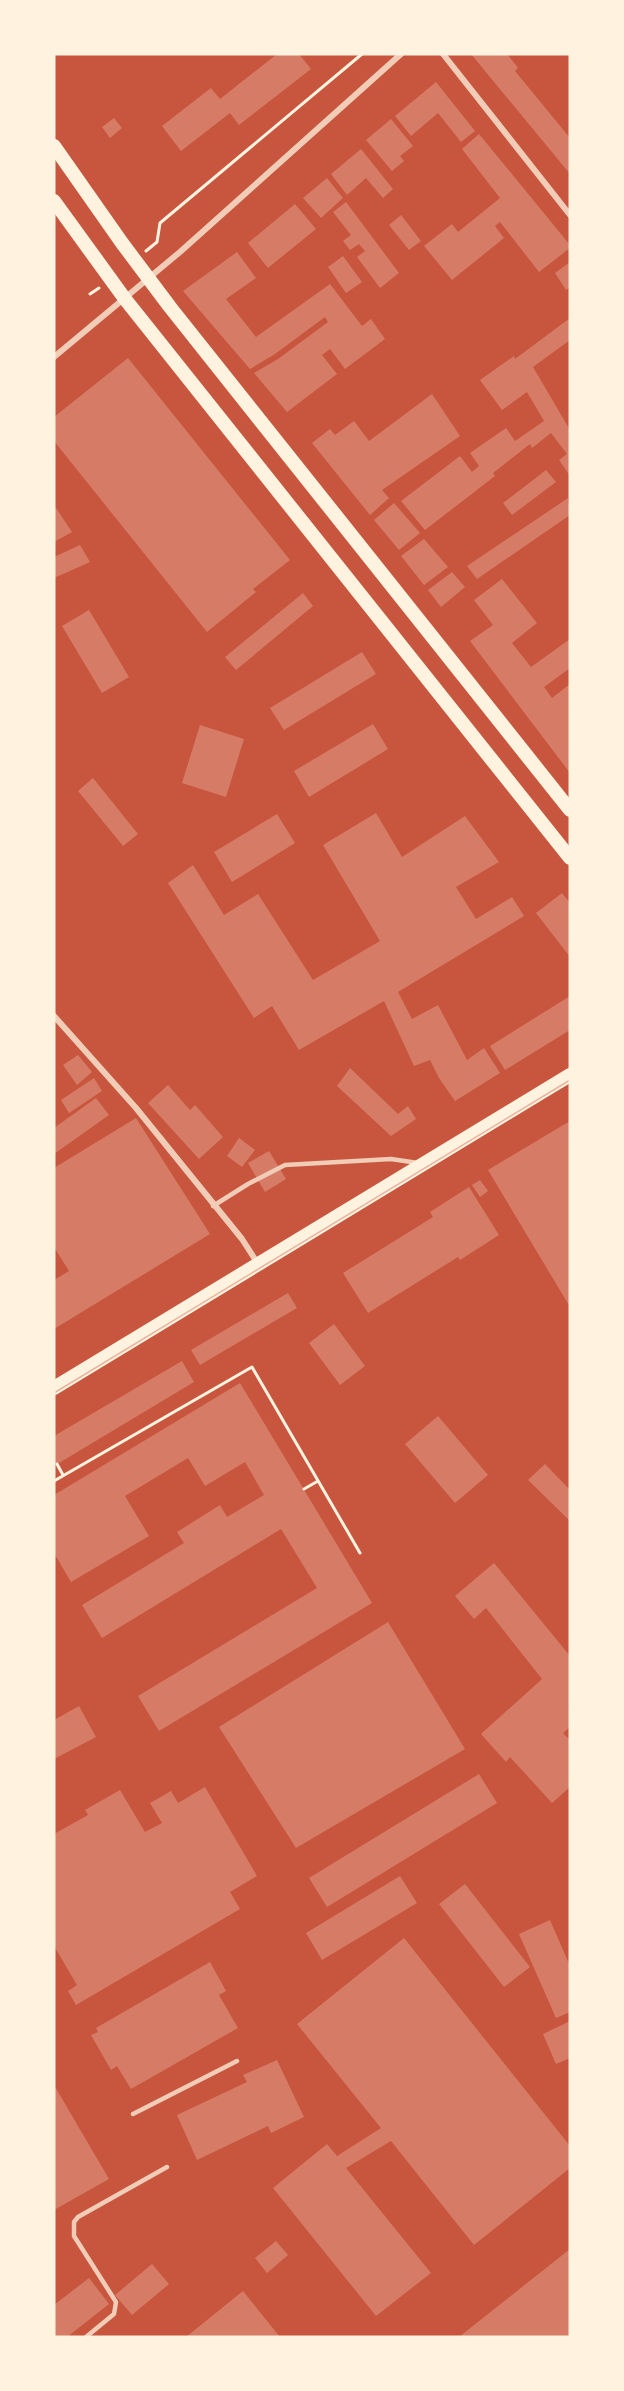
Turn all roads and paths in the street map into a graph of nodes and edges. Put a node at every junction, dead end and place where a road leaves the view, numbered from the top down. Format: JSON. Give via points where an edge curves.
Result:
{"nodes":[{"id":1,"x":362,"y":54,"type":"edge"},
{"id":2,"x":401,"y":54,"type":"edge"},
{"id":3,"x":443,"y":54,"type":"edge"},
{"id":4,"x":54,"y":146,"type":"edge"},
{"id":5,"x":54,"y":201,"type":"edge"},
{"id":6,"x":570,"y":215,"type":"edge"},
{"id":7,"x":135,"y":261,"type":"junction"},
{"id":8,"x":110,"y":279,"type":"junction"},
{"id":9,"x":149,"y":279,"type":"junction"},
{"id":10,"x":90,"y":294,"type":"dead end"},
{"id":11,"x":125,"y":299,"type":"junction"},
{"id":12,"x":54,"y":357,"type":"edge"},
{"id":13,"x":570,"y":810,"type":"edge"},
{"id":14,"x":570,"y":858,"type":"edge"},
{"id":15,"x":54,"y":1016,"type":"edge"},
{"id":16,"x":570,"y":1075,"type":"edge"},
{"id":17,"x":424,"y":1164,"type":"junction"},
{"id":18,"x":213,"y":1206,"type":"junction"},
{"id":19,"x":258,"y":1265,"type":"junction"},
{"id":20,"x":54,"y":1389,"type":"edge"},
{"id":21,"x":57,"y":1464,"type":"dead end"},
{"id":22,"x":63,"y":1475,"type":"junction"},
{"id":23,"x":54,"y":1481,"type":"edge"},
{"id":24,"x":318,"y":1481,"type":"junction"},
{"id":25,"x":304,"y":1489,"type":"dead end"},
{"id":26,"x":360,"y":1553,"type":"dead end"},
{"id":27,"x":237,"y":2061,"type":"dead end"},
{"id":28,"x":133,"y":2114,"type":"dead end"},
{"id":29,"x":167,"y":2167,"type":"dead end"},
{"id":30,"x":86,"y":2337,"type":"edge"}],
"edges":[{"from":1,"to":7,"type":"path","via":[[160,223],[157,242]]},
{"from":2,"to":9,"type":"street"},
{"from":3,"to":6,"type":"street"},
{"from":4,"to":7,"type":"main road"},
{"from":5,"to":8,"type":"main road"},
{"from":7,"to":9,"type":"main road"},
{"from":8,"to":10,"type":"path"},
{"from":8,"to":11,"type":"main road"},
{"from":9,"to":11,"type":"street"},
{"from":9,"to":13,"type":"main road"},
{"from":11,"to":12,"type":"street"},
{"from":11,"to":14,"type":"main road"},
{"from":15,"to":18,"type":"street","via":[[136,1108]]},
{"from":16,"to":17,"type":"main road"},
{"from":17,"to":18,"type":"lane","via":[[392,1159],[285,1165]]},
{"from":17,"to":19,"type":"main road"},
{"from":18,"to":19,"type":"street","via":[[242,1239]]},
{"from":19,"to":20,"type":"main road"},
{"from":21,"to":22,"type":"path"},
{"from":22,"to":23,"type":"path"},
{"from":22,"to":24,"type":"path","via":[[252,1367]]},
{"from":24,"to":25,"type":"path"},
{"from":24,"to":26,"type":"path"},
{"from":27,"to":28,"type":"lane"},
{"from":29,"to":30,"type":"lane","via":[[74,2222],[74,2236],[116,2302],[114,2314]]}]}
